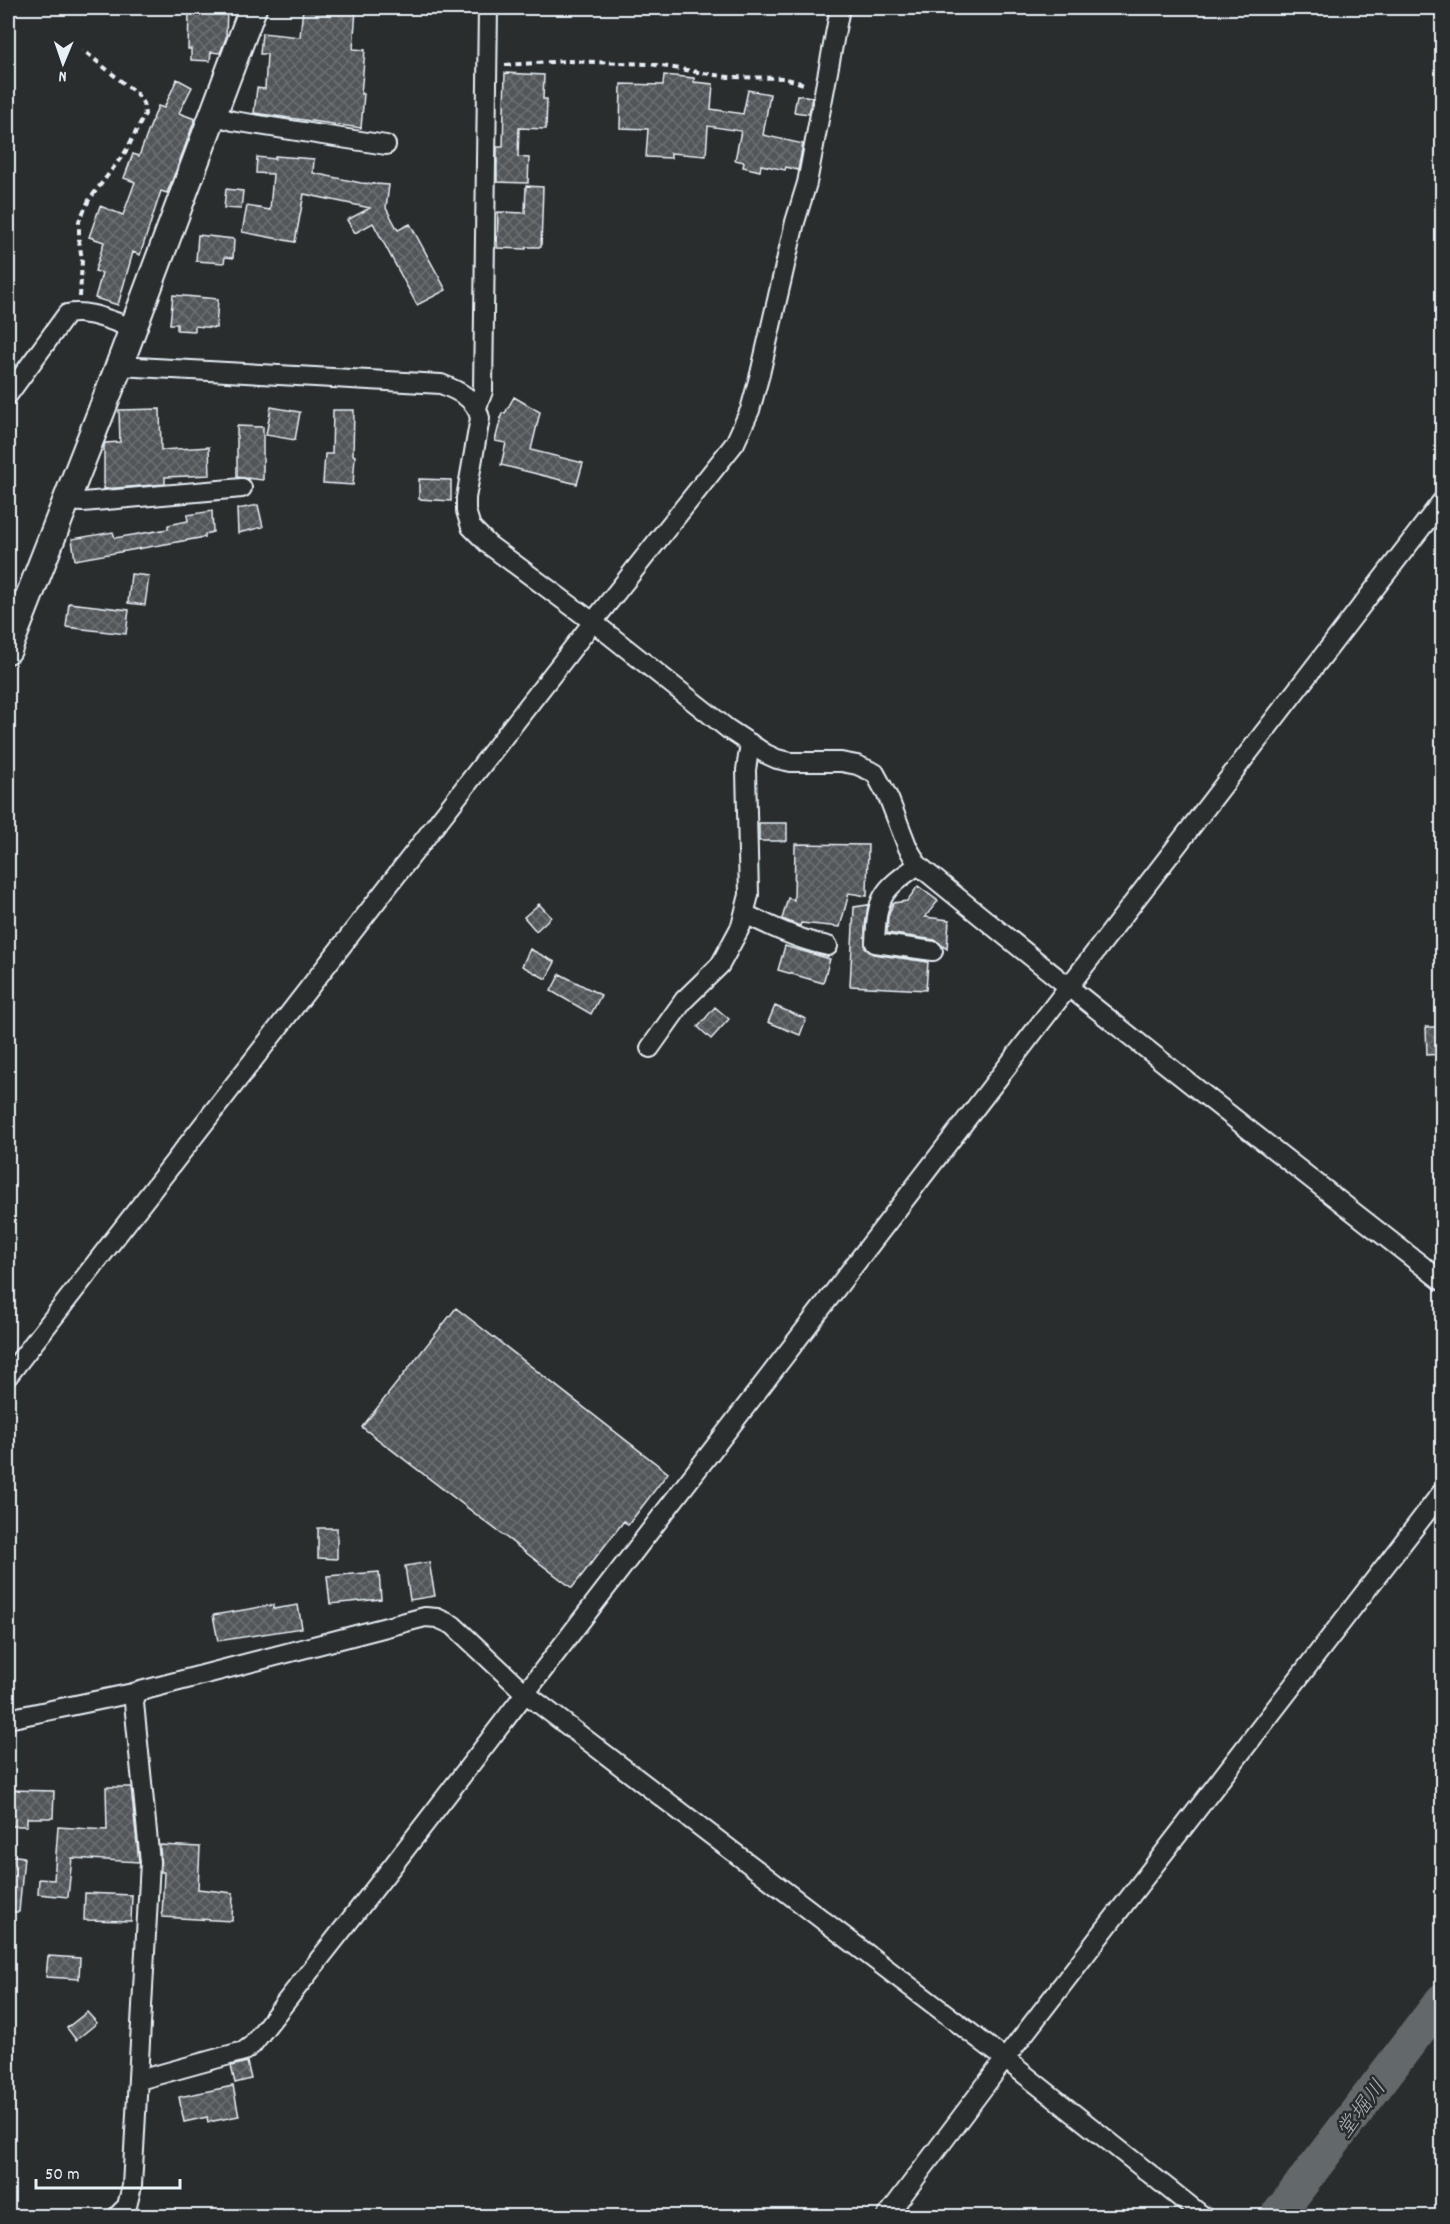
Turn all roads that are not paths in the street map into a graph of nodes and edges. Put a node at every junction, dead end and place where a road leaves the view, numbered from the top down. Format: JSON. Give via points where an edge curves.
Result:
{"nodes":[{"id":1,"x":253,"y":8,"type":"edge"},
{"id":2,"x":488,"y":8,"type":"edge"},
{"id":3,"x":840,"y":8,"type":"edge"},
{"id":4,"x":213,"y":115,"type":"junction"},
{"id":5,"x":386,"y":145,"type":"dead end"},
{"id":6,"x":133,"y":328,"type":"junction"},
{"id":7,"x":119,"y":366,"type":"junction"},
{"id":8,"x":8,"y":395,"type":"edge"},
{"id":9,"x":477,"y":407,"type":"junction"},
{"id":10,"x":242,"y":488,"type":"dead end"},
{"id":11,"x":66,"y":501,"type":"junction"},
{"id":12,"x":1443,"y":501,"type":"edge"},
{"id":13,"x":593,"y":622,"type":"junction"},
{"id":14,"x":8,"y":650,"type":"edge"},
{"id":15,"x":750,"y":743,"type":"junction"},
{"id":16,"x":918,"y":865,"type":"junction"},
{"id":17,"x":745,"y":914,"type":"junction"},
{"id":18,"x":828,"y":946,"type":"dead end"},
{"id":19,"x":933,"y":951,"type":"dead end"},
{"id":20,"x":1069,"y":989,"type":"junction"},
{"id":21,"x":650,"y":1048,"type":"dead end"},
{"id":22,"x":1443,"y":1281,"type":"edge"},
{"id":23,"x":8,"y":1376,"type":"edge"},
{"id":24,"x":1443,"y":1492,"type":"edge"},
{"id":25,"x":133,"y":1693,"type":"junction"},
{"id":26,"x":525,"y":1693,"type":"junction"},
{"id":27,"x":8,"y":1719,"type":"edge"},
{"id":28,"x":1005,"y":2059,"type":"junction"},
{"id":29,"x":139,"y":2080,"type":"junction"},
{"id":30,"x":117,"y":2217,"type":"edge"},
{"id":31,"x":887,"y":2217,"type":"edge"},
{"id":32,"x":1203,"y":2217,"type":"edge"}],
"edges":[{"from":1,"to":4,"type":"street"},
{"from":2,"to":9,"type":"street","via":[[483,390]]},
{"from":3,"to":13,"type":"street","via":[[807,183],[744,426],[724,459]]},
{"from":4,"to":5,"type":"street"},
{"from":4,"to":6,"type":"street"},
{"from":6,"to":7,"type":"street"},
{"from":6,"to":8,"type":"street","via":[[75,312],[67,314]]},
{"from":7,"to":9,"type":"street","via":[[441,384]]},
{"from":7,"to":11,"type":"street"},
{"from":9,"to":13,"type":"street","via":[[480,418],[465,498],[471,526],[489,545]]},
{"from":10,"to":11,"type":"street"},
{"from":11,"to":14,"type":"street"},
{"from":12,"to":20,"type":"street"},
{"from":13,"to":15,"type":"street"},
{"from":13,"to":23,"type":"street"},
{"from":15,"to":16,"type":"street","via":[[777,759],[841,762],[875,773]]},
{"from":15,"to":17,"type":"street","via":[[746,770],[749,884]]},
{"from":16,"to":19,"type":"street","via":[[885,891],[877,916],[875,943]]},
{"from":16,"to":20,"type":"street"},
{"from":17,"to":18,"type":"street"},
{"from":17,"to":21,"type":"street","via":[[720,965],[684,1000]]},
{"from":20,"to":22,"type":"street"},
{"from":20,"to":26,"type":"street"},
{"from":24,"to":28,"type":"street"},
{"from":25,"to":26,"type":"street","via":[[425,1617],[453,1625]]},
{"from":25,"to":27,"type":"street"},
{"from":25,"to":29,"type":"street","via":[[150,1862]]},
{"from":26,"to":28,"type":"street"},
{"from":26,"to":29,"type":"street","via":[[252,2045],[244,2051]]},
{"from":28,"to":31,"type":"street"},
{"from":28,"to":32,"type":"street"},
{"from":29,"to":30,"type":"street","via":[[132,2186],[127,2206]]}]}
